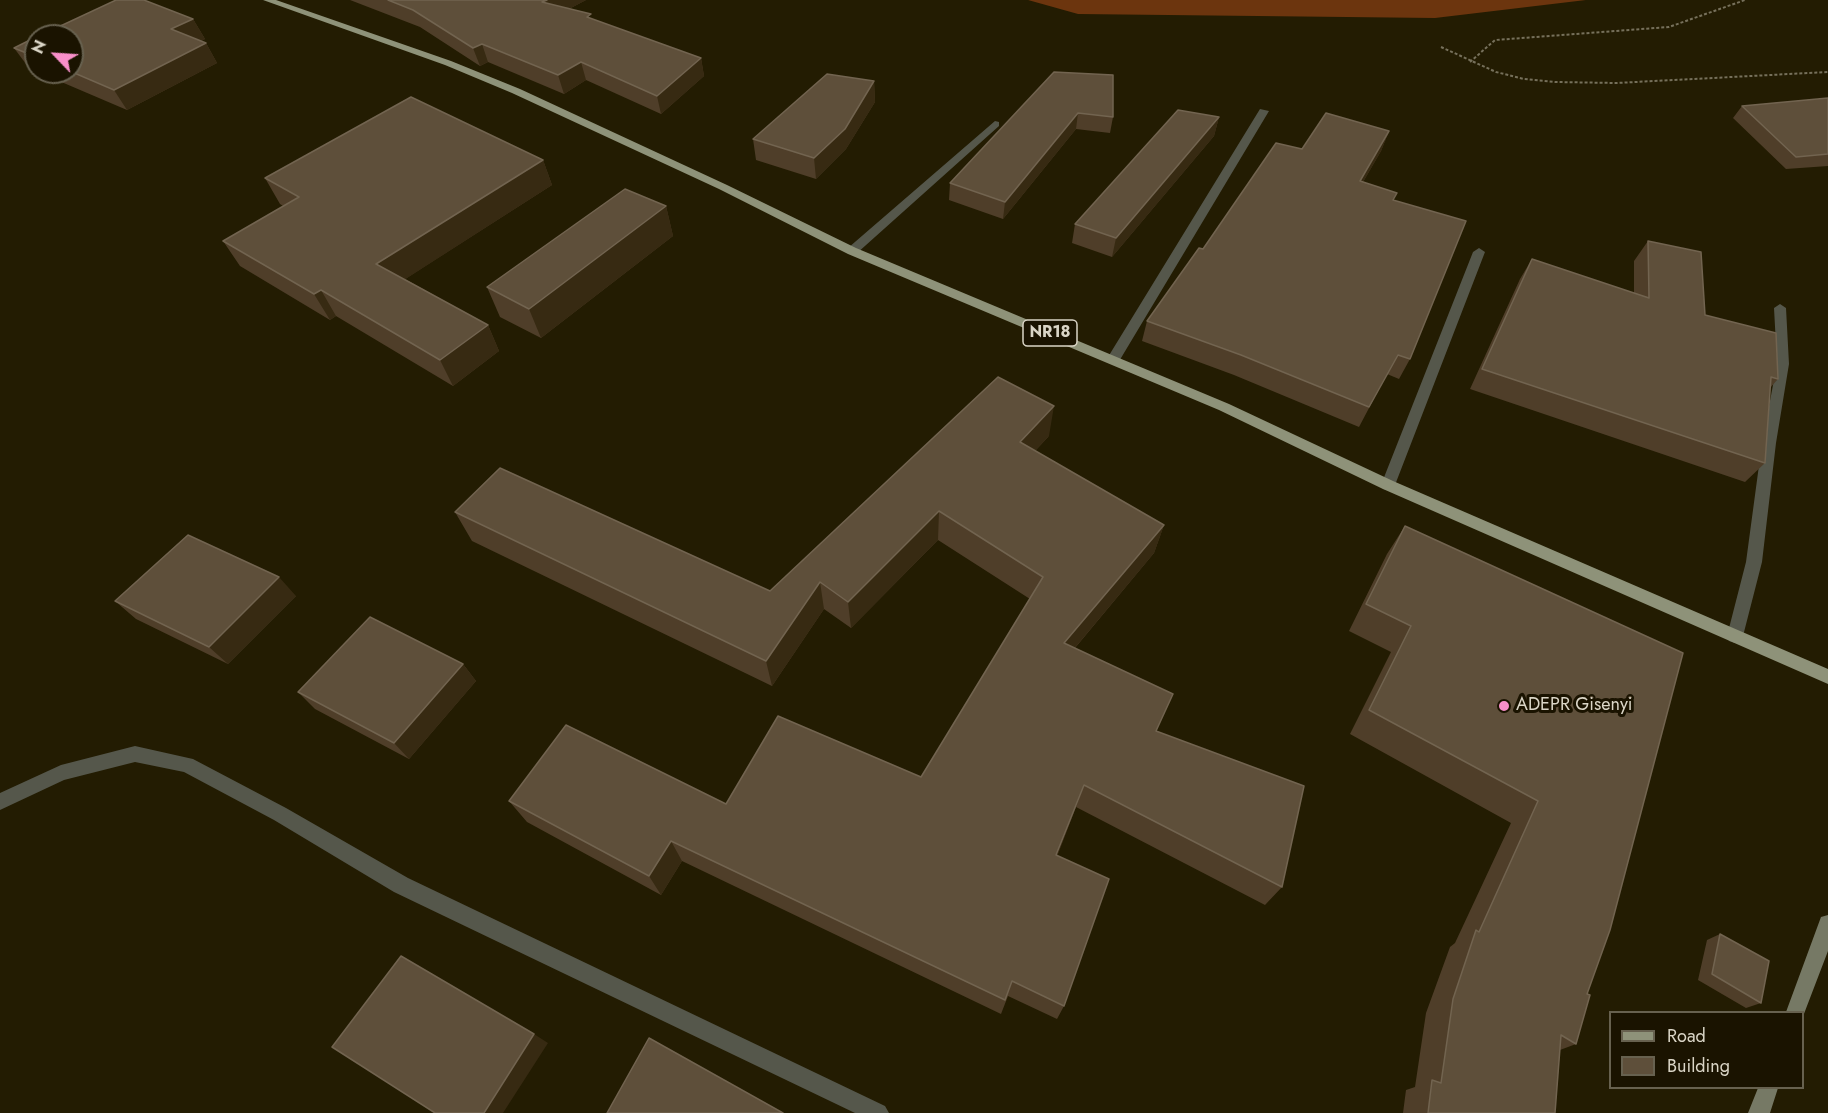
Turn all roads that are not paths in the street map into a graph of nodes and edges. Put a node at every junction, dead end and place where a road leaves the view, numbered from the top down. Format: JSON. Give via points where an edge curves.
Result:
{"nodes":[{"id":1,"x":267,"y":0,"type":"edge"},
{"id":2,"x":1264,"y":111,"type":"dead end"},
{"id":3,"x":995,"y":124,"type":"dead end"},
{"id":4,"x":852,"y":250,"type":"junction"},
{"id":5,"x":1479,"y":252,"type":"dead end"},
{"id":6,"x":1780,"y":308,"type":"dead end"},
{"id":7,"x":1113,"y":360,"type":"junction"},
{"id":8,"x":1388,"y":485,"type":"junction"},
{"id":9,"x":1735,"y":636,"type":"junction"},
{"id":10,"x":1828,"y":677,"type":"edge"},
{"id":11,"x":0,"y":802,"type":"edge"},
{"id":12,"x":1828,"y":924,"type":"edge"},
{"id":13,"x":1796,"y":1011,"type":"edge"},
{"id":14,"x":1768,"y":1089,"type":"edge"},
{"id":15,"x":878,"y":1113,"type":"edge"},
{"id":16,"x":1759,"y":1113,"type":"edge"}],
"edges":[{"from":1,"to":4,"type":"main road","number":"NR18","via":[[516,91]]},
{"from":2,"to":7,"type":"street"},
{"from":3,"to":4,"type":"street"},
{"from":4,"to":7,"type":"main road","number":"NR18"},
{"from":5,"to":8,"type":"street"},
{"from":6,"to":9,"type":"street","via":[[1783,364],[1755,562]]},
{"from":7,"to":8,"type":"main road","number":"NR18","via":[[1224,407]]},
{"from":8,"to":9,"type":"main road","number":"NR18"},
{"from":9,"to":10,"type":"main road","number":"NR18"},
{"from":11,"to":15,"type":"street","via":[[61,773],[135,754],[187,765],[401,885]]},
{"from":12,"to":13,"type":"street"},
{"from":14,"to":16,"type":"street"}]}
